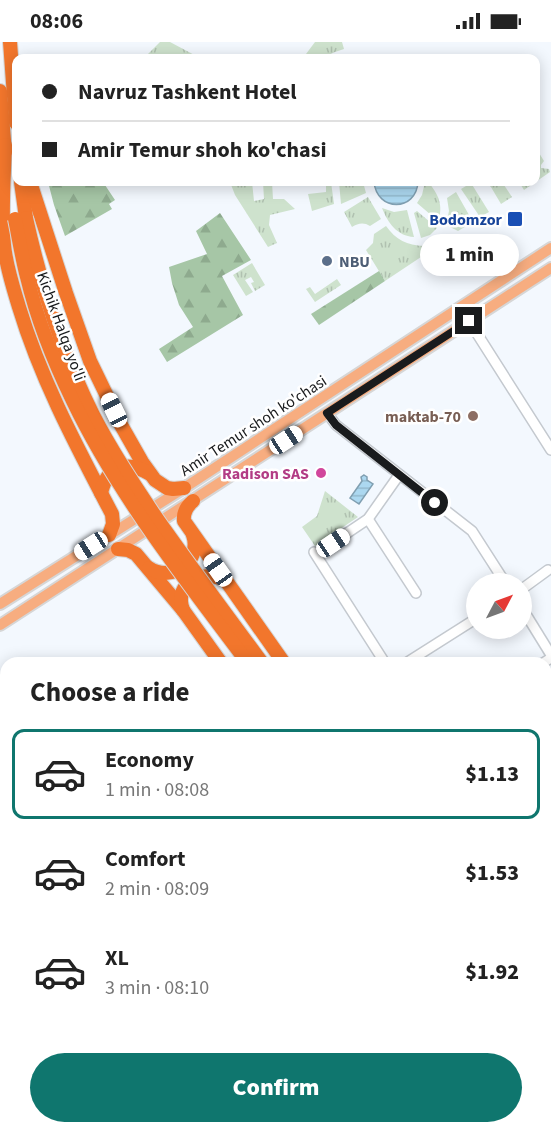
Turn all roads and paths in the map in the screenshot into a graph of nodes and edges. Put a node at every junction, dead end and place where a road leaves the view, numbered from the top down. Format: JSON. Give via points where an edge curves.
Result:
{"nodes":[{"id":1,"x":7,"y":43,"type":"edge"},
{"id":2,"x":6,"y":59,"type":"edge"},
{"id":3,"x":0,"y":91,"type":"edge"},
{"id":4,"x":12,"y":97,"type":"edge"},
{"id":5,"x":4,"y":145,"type":"junction"},
{"id":6,"x":21,"y":186,"type":"edge"},
{"id":7,"x":31,"y":186,"type":"edge"},
{"id":8,"x":20,"y":219,"type":"junction"},
{"id":9,"x":551,"y":248,"type":"edge"},
{"id":10,"x":551,"y":268,"type":"edge"},
{"id":11,"x":469,"y":321,"type":"junction"},
{"id":12,"x":421,"y":334,"type":"junction"},
{"id":13,"x":429,"y":347,"type":"junction"},
{"id":14,"x":327,"y":413,"type":"junction"},
{"id":15,"x":121,"y":425,"type":"junction"},
{"id":16,"x":77,"y":447,"type":"junction"},
{"id":17,"x":551,"y":450,"type":"edge"},
{"id":18,"x":150,"y":474,"type":"junction"},
{"id":19,"x":399,"y":475,"type":"junction"},
{"id":20,"x":184,"y":488,"type":"junction"},
{"id":21,"x":101,"y":493,"type":"junction"},
{"id":22,"x":192,"y":501,"type":"junction"},
{"id":23,"x":368,"y":519,"type":"junction"},
{"id":24,"x":109,"y":535,"type":"junction"},
{"id":25,"x":193,"y":535,"type":"junction"},
{"id":26,"x":118,"y":549,"type":"junction"},
{"id":27,"x":147,"y":567,"type":"junction"},
{"id":28,"x":548,"y":570,"type":"dead end"},
{"id":29,"x":499,"y":573,"type":"edge"},
{"id":30,"x":225,"y":580,"type":"junction"},
{"id":31,"x":532,"y":582,"type":"edge"},
{"id":32,"x":416,"y":593,"type":"dead end"},
{"id":33,"x":0,"y":604,"type":"edge"},
{"id":34,"x":183,"y":610,"type":"junction"},
{"id":35,"x":0,"y":625,"type":"edge"},
{"id":36,"x":466,"y":625,"type":"edge"},
{"id":37,"x":532,"y":625,"type":"edge"},
{"id":38,"x":551,"y":656,"type":"edge"},
{"id":39,"x":217,"y":657,"type":"edge"},
{"id":40,"x":243,"y":657,"type":"edge"},
{"id":41,"x":258,"y":657,"type":"edge"},
{"id":42,"x":280,"y":657,"type":"edge"},
{"id":43,"x":382,"y":657,"type":"edge"},
{"id":44,"x":415,"y":657,"type":"edge"}],
"edges":[{"from":1,"to":2,"type":"highway"},
{"from":2,"to":4,"type":"highway"},
{"from":3,"to":5,"type":"highway","name":"Kichik Halqa yo'li"},
{"from":5,"to":8,"type":"highway","name":"Kichik Halqa yo'li"},
{"from":5,"to":16,"type":"highway","via":[[6,260],[34,352]]},
{"from":6,"to":8,"type":"highway","name":"Kichik Halqa yo'li"},
{"from":7,"to":15,"type":"highway","via":[[90,361]]},
{"from":8,"to":40,"type":"highway","name":"Kichik Halqa yo'li","bridge":true,"via":[[23,264],[32,297],[60,373],[84,423],[144,522]]},
{"from":8,"to":41,"type":"highway","name":"Kichik Halqa yo'li","bridge":true,"via":[[48,304],[94,417],[160,522]]},
{"from":9,"to":12,"type":"main road","name":"Amir Temur shoh ko'chasi"},
{"from":10,"to":11,"type":"main road","name":"Amir Temur shoh ko'chasi"},
{"from":11,"to":13,"type":"main road","name":"Amir Temur shoh ko'chasi"},
{"from":11,"to":17,"type":"street"},
{"from":12,"to":13,"type":"main road"},
{"from":12,"to":20,"type":"main road","name":"Amir Temur shoh ko'chasi"},
{"from":13,"to":14,"type":"main road","name":"Amir Temur shoh ko'chasi"},
{"from":14,"to":19,"type":"street","via":[[336,425]]},
{"from":14,"to":22,"type":"main road","name":"Amir Temur shoh ko'chasi"},
{"from":15,"to":16,"type":"highway","via":[[117,440],[106,452],[91,456]]},
{"from":15,"to":18,"type":"highway"},
{"from":16,"to":21,"type":"highway"},
{"from":18,"to":20,"type":"highway","via":[[166,488]]},
{"from":18,"to":21,"type":"highway","via":[[134,467],[118,469],[108,475]]},
{"from":19,"to":23,"type":"street"},
{"from":19,"to":29,"type":"street","via":[[472,531]]},
{"from":20,"to":24,"type":"main road","name":"Amir Temur shoh ko'chasi"},
{"from":21,"to":24,"type":"highway","via":[[113,519]]},
{"from":22,"to":25,"type":"highway","via":[[184,518]]},
{"from":22,"to":26,"type":"main road","name":"Amir Temur shoh ko'chasi"},
{"from":23,"to":32,"type":"street"},
{"from":23,"to":43,"type":"street","via":[[315,553]]},
{"from":24,"to":33,"type":"main road","name":"Amir Temur shoh ko'chasi"},
{"from":25,"to":27,"type":"highway","via":[[194,552],[183,567],[166,574]]},
{"from":25,"to":30,"type":"highway"},
{"from":26,"to":27,"type":"highway","via":[[132,551]]},
{"from":26,"to":35,"type":"main road","name":"Amir Temur shoh ko'chasi"},
{"from":27,"to":34,"type":"highway"},
{"from":28,"to":31,"type":"street"},
{"from":30,"to":34,"type":"highway","via":[[210,575],[193,580],[181,593]]},
{"from":30,"to":42,"type":"highway"},
{"from":34,"to":39,"type":"highway"},
{"from":36,"to":44,"type":"street"},
{"from":37,"to":38,"type":"street"}]}
